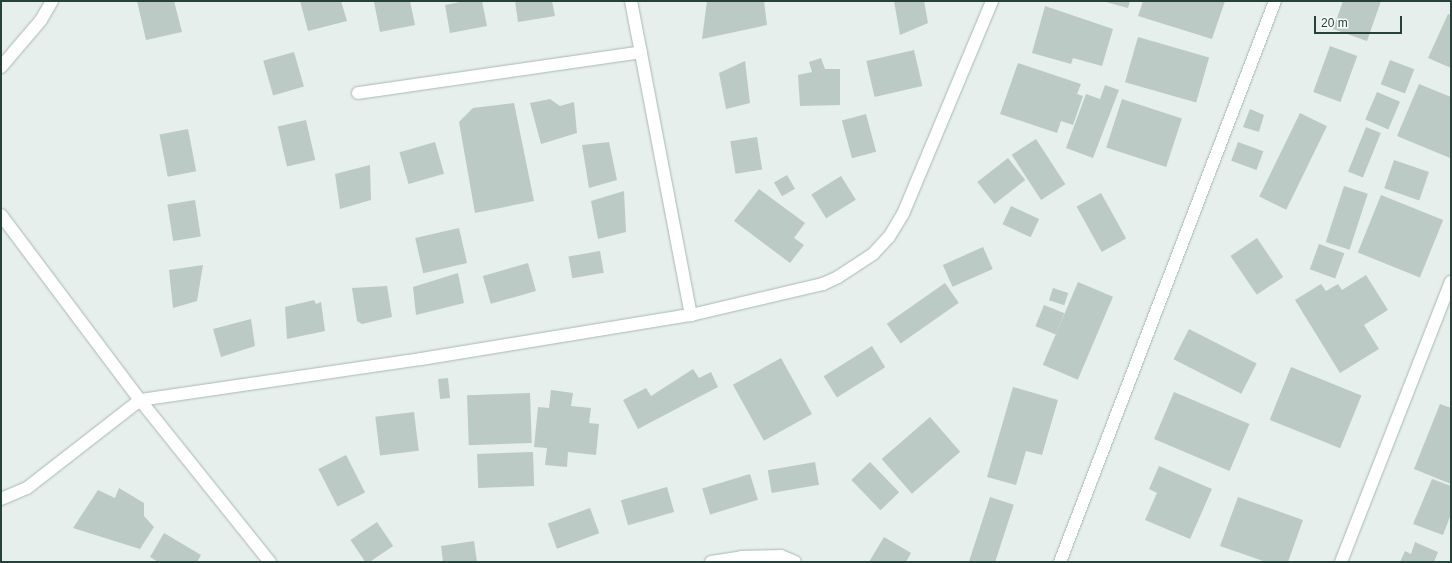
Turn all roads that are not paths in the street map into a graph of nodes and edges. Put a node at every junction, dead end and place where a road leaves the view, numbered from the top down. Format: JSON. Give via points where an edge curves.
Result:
{"nodes":[{"id":1,"x":52,"y":1,"type":"edge"},
{"id":2,"x":631,"y":1,"type":"edge"},
{"id":3,"x":992,"y":1,"type":"edge"},
{"id":4,"x":1275,"y":1,"type":"edge"},
{"id":5,"x":641,"y":52,"type":"junction"},
{"id":6,"x":1,"y":66,"type":"edge"},
{"id":7,"x":358,"y":92,"type":"dead end"},
{"id":8,"x":1,"y":215,"type":"edge"},
{"id":9,"x":1451,"y":282,"type":"edge"},
{"id":10,"x":691,"y":314,"type":"junction"},
{"id":11,"x":140,"y":400,"type":"junction"},
{"id":12,"x":1,"y":499,"type":"edge"},
{"id":13,"x":270,"y":562,"type":"edge"},
{"id":14,"x":711,"y":562,"type":"edge"},
{"id":15,"x":794,"y":562,"type":"edge"},
{"id":16,"x":1060,"y":562,"type":"edge"},
{"id":17,"x":1341,"y":562,"type":"edge"}],
"edges":[{"from":1,"to":6,"type":"street","via":[[41,20]]},
{"from":2,"to":5,"type":"street"},
{"from":3,"to":10,"type":"street","via":[[914,191],[889,237],[873,254],[823,284]]},
{"from":4,"to":16,"type":"street"},
{"from":5,"to":7,"type":"street"},
{"from":5,"to":10,"type":"street"},
{"from":8,"to":11,"type":"street"},
{"from":9,"to":17,"type":"street"},
{"from":10,"to":11,"type":"street","via":[[421,359]]},
{"from":11,"to":12,"type":"street","via":[[27,488]]},
{"from":11,"to":13,"type":"street"},
{"from":14,"to":15,"type":"street","via":[[741,557],[781,556]]}]}
